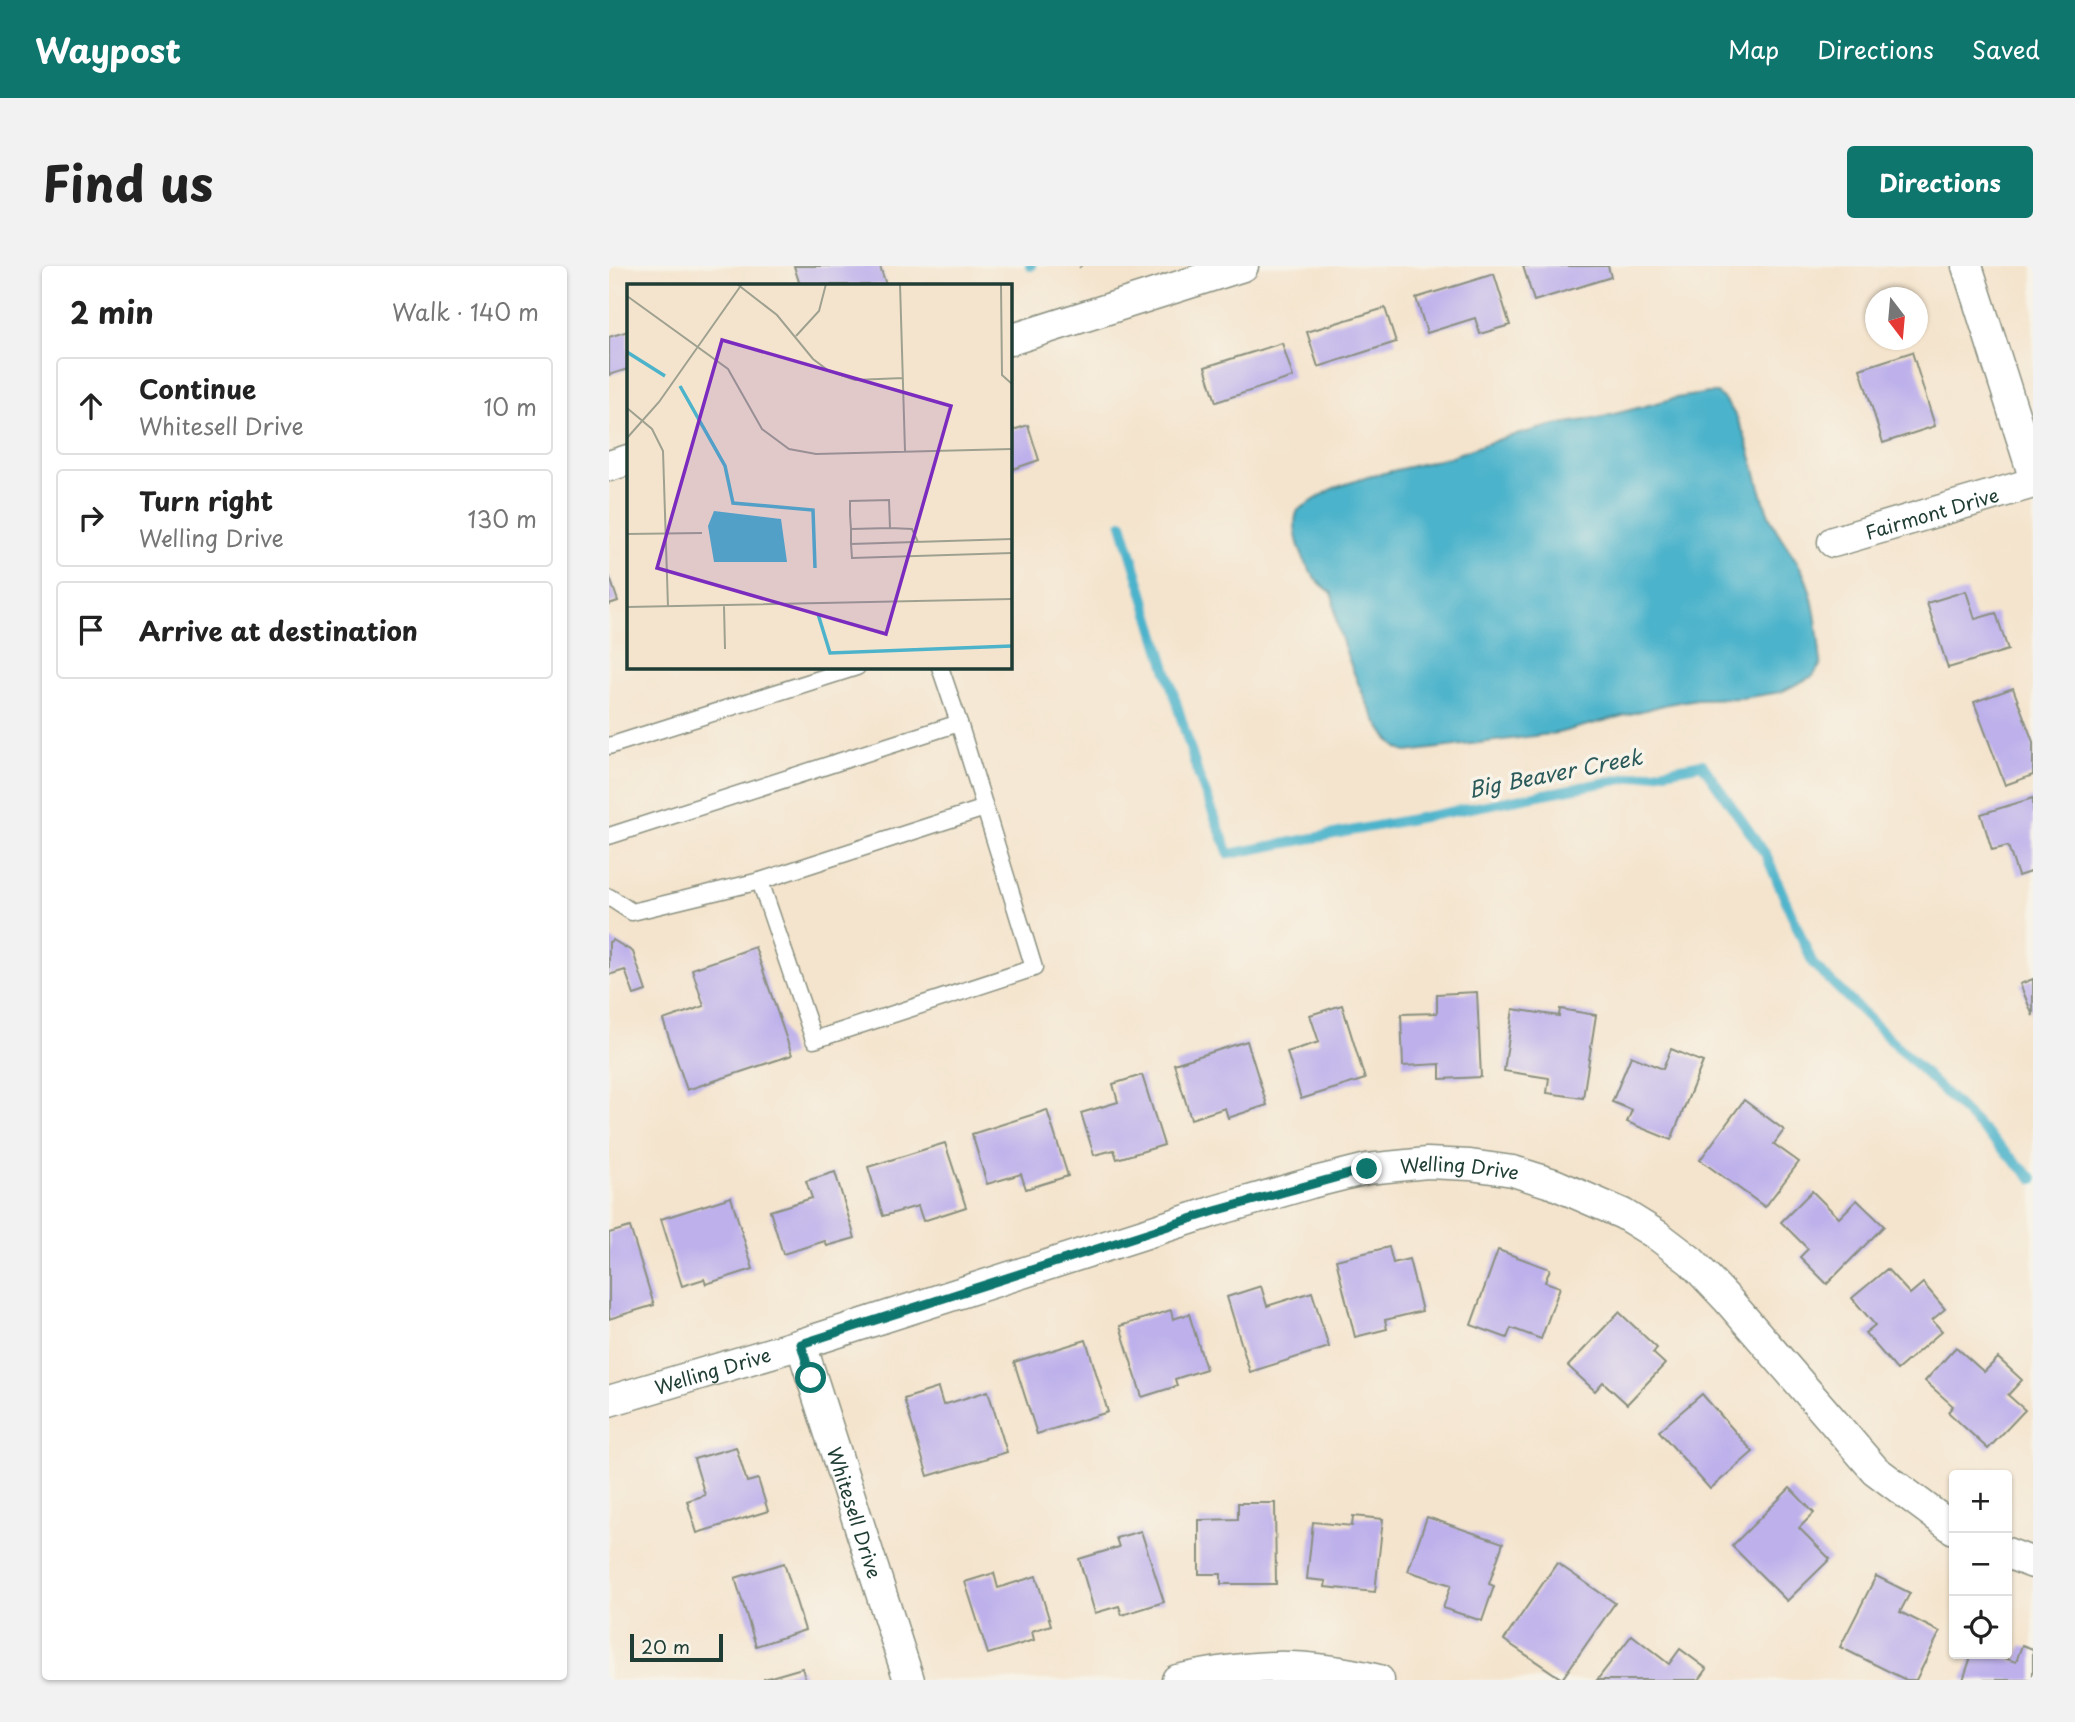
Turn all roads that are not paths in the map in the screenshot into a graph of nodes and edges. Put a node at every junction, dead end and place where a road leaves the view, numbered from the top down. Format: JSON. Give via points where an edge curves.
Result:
{"nodes":[{"id":1,"x":1243,"y":266,"type":"edge"},
{"id":2,"x":1967,"y":266,"type":"edge"},
{"id":3,"x":1011,"y":340,"type":"edge"},
{"id":4,"x":627,"y":460,"type":"edge"},
{"id":5,"x":609,"y":466,"type":"edge"},
{"id":6,"x":2033,"y":474,"type":"edge"},
{"id":7,"x":2033,"y":483,"type":"edge"},
{"id":8,"x":1833,"y":541,"type":"dead end"},
{"id":9,"x":854,"y":668,"type":"edge"},
{"id":10,"x":940,"y":668,"type":"edge"},
{"id":11,"x":960,"y":723,"type":"junction"},
{"id":12,"x":609,"y":746,"type":"edge"},
{"id":13,"x":985,"y":808,"type":"junction"},
{"id":14,"x":609,"y":836,"type":"edge"},
{"id":15,"x":760,"y":881,"type":"junction"},
{"id":16,"x":609,"y":897,"type":"edge"},
{"id":17,"x":801,"y":1344,"type":"junction"},
{"id":18,"x":609,"y":1401,"type":"edge"},
{"id":19,"x":1949,"y":1525,"type":"edge"},
{"id":20,"x":2012,"y":1555,"type":"edge"},
{"id":21,"x":2033,"y":1563,"type":"edge"},
{"id":22,"x":909,"y":1680,"type":"edge"},
{"id":23,"x":1177,"y":1680,"type":"edge"},
{"id":24,"x":1379,"y":1680,"type":"edge"}],
"edges":[{"from":1,"to":3,"type":"street"},
{"from":2,"to":6,"type":"street"},
{"from":4,"to":5,"type":"street"},
{"from":7,"to":8,"type":"street","name":"Fairmont Drive"},
{"from":9,"to":12,"type":"lane"},
{"from":10,"to":11,"type":"lane"},
{"from":11,"to":13,"type":"lane"},
{"from":11,"to":14,"type":"lane"},
{"from":13,"to":15,"type":"lane"},
{"from":13,"to":15,"type":"lane","via":[[1034,968],[814,1040]]},
{"from":15,"to":16,"type":"lane","via":[[632,912]]},
{"from":17,"to":18,"type":"street","name":"Welling Drive"},
{"from":17,"to":19,"type":"street","name":"Welling Drive","via":[[1215,1211],[1367,1169],[1470,1164],[1554,1184],[1623,1214],[1657,1235],[1728,1300],[1875,1470]]},
{"from":17,"to":22,"type":"street","name":"Whitesell Drive"},
{"from":20,"to":21,"type":"street"},
{"from":23,"to":24,"type":"street","via":[[1286,1665],[1328,1668]]}]}
